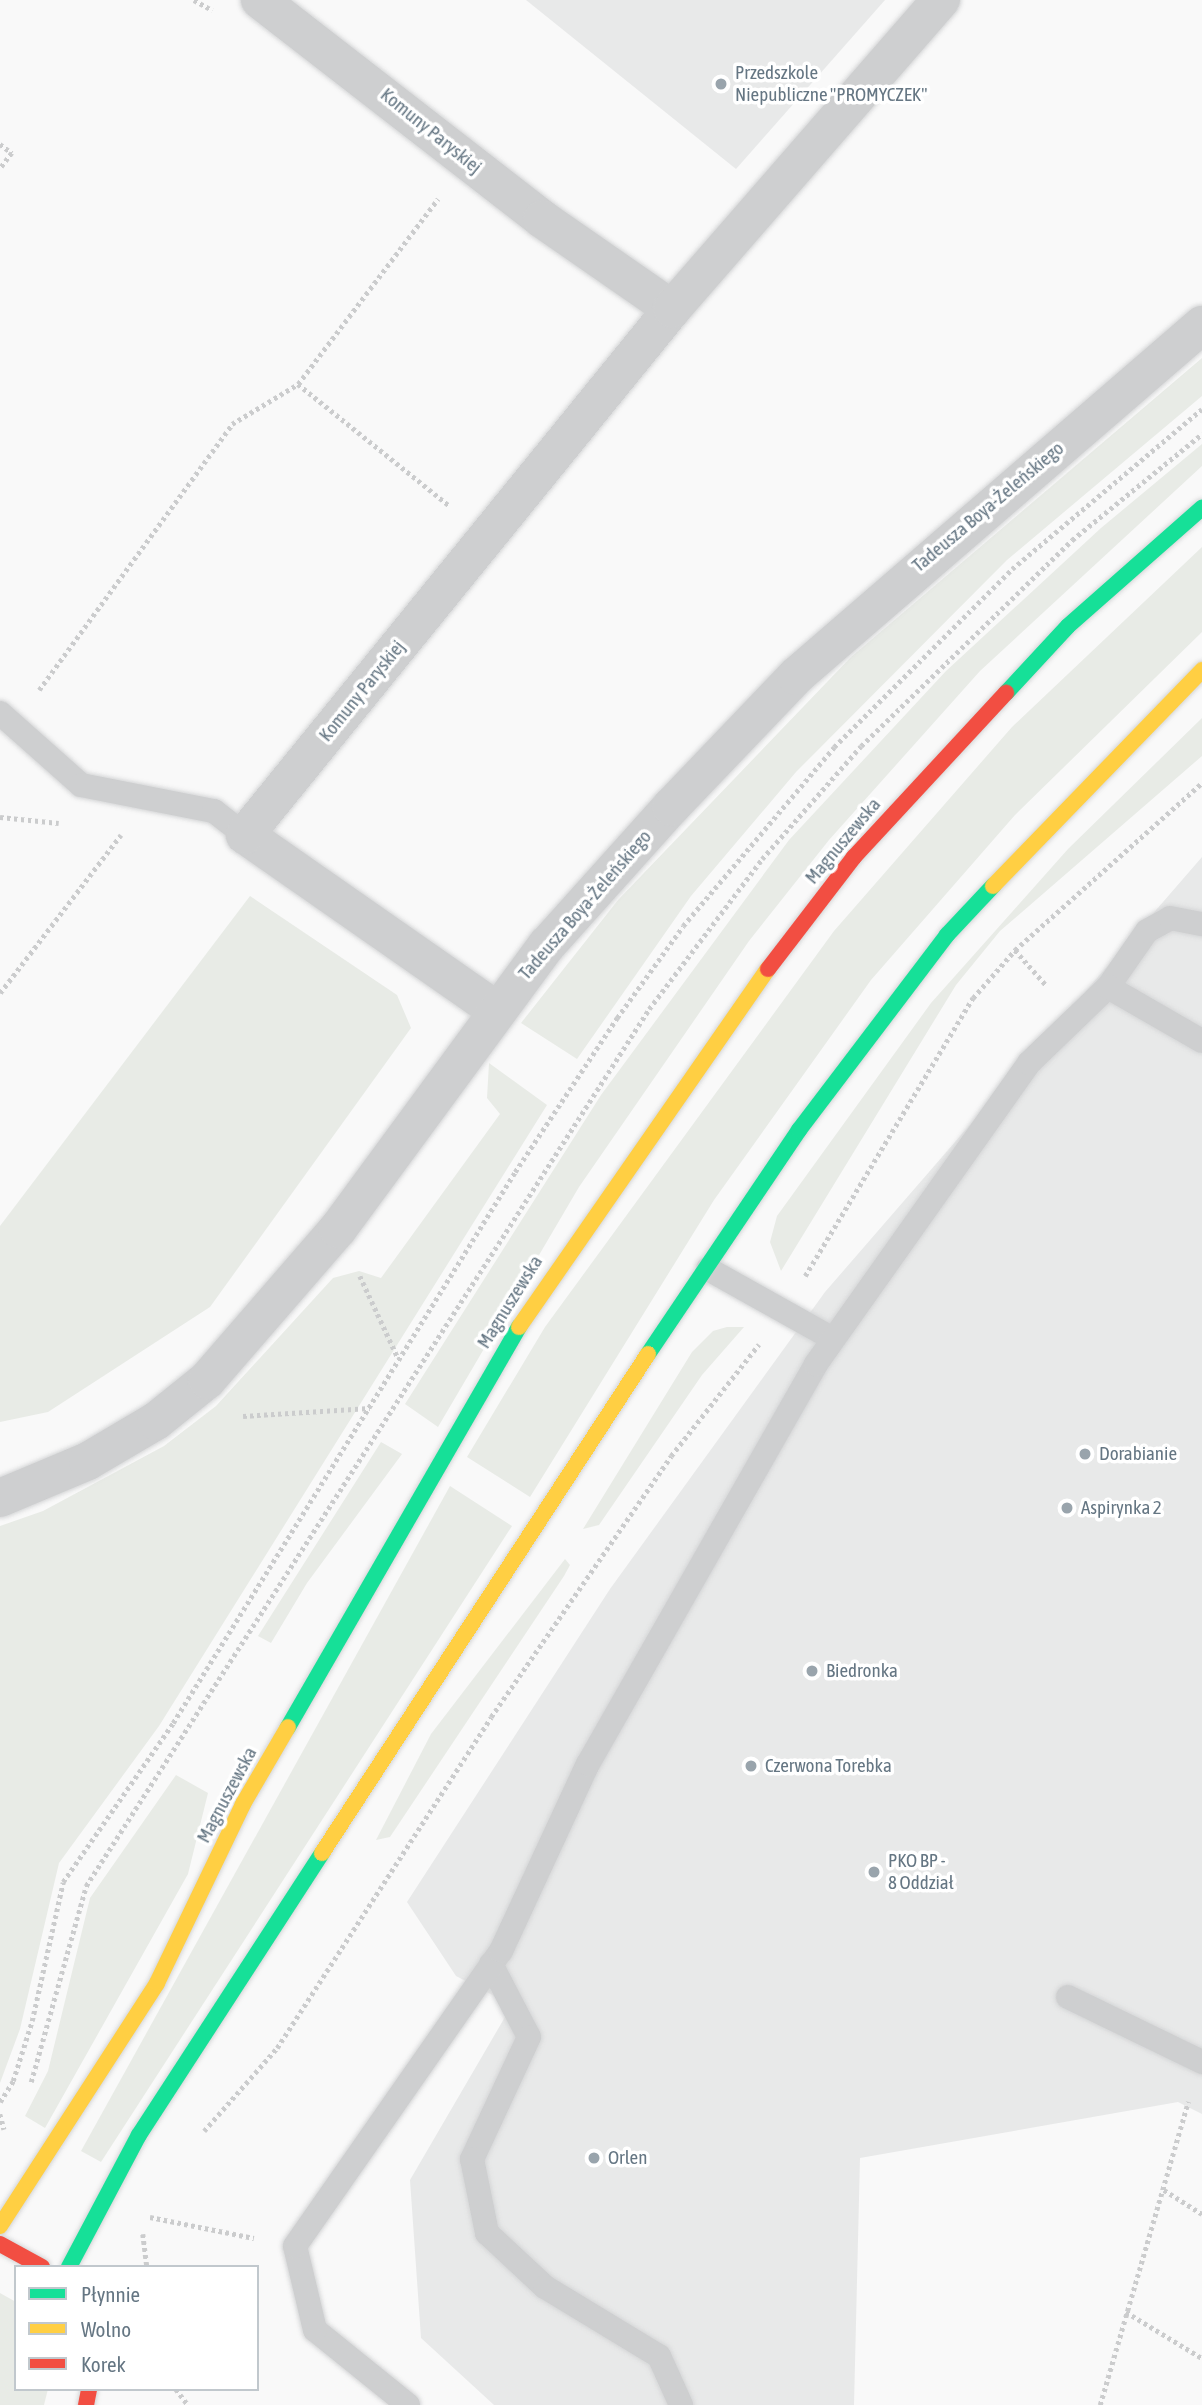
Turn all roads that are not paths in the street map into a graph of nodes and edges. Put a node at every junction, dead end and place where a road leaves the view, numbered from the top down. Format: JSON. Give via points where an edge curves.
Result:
{"nodes":[{"id":1,"x":260,"y":0,"type":"edge"},
{"id":2,"x":941,"y":0,"type":"edge"},
{"id":3,"x":672,"y":309,"type":"junction"},
{"id":4,"x":1202,"y":325,"type":"edge"},
{"id":5,"x":1202,"y":508,"type":"edge"},
{"id":6,"x":1202,"y":670,"type":"edge"},
{"id":7,"x":7,"y":719,"type":"edge"},
{"id":8,"x":245,"y":835,"type":"junction"},
{"id":9,"x":1202,"y":924,"type":"edge"},
{"id":10,"x":1108,"y":987,"type":"junction"},
{"id":11,"x":496,"y":1010,"type":"junction"},
{"id":12,"x":1202,"y":1041,"type":"edge"},
{"id":13,"x":708,"y":1269,"type":"junction"},
{"id":14,"x":833,"y":1339,"type":"junction"},
{"id":15,"x":0,"y":1498,"type":"edge"},
{"id":16,"x":491,"y":1964,"type":"junction"},
{"id":17,"x":1068,"y":1997,"type":"dead end"},
{"id":18,"x":1201,"y":2061,"type":"edge"},
{"id":19,"x":0,"y":2226,"type":"edge"},
{"id":20,"x":0,"y":2244,"type":"edge"},
{"id":21,"x":38,"y":2265,"type":"edge"},
{"id":22,"x":70,"y":2265,"type":"edge"},
{"id":23,"x":408,"y":2405,"type":"edge"},
{"id":24,"x":681,"y":2405,"type":"edge"}],
"edges":[{"from":1,"to":3,"type":"street","name":"Komuny Paryskiej","via":[[467,160]]},
{"from":2,"to":3,"type":"street","name":"Komuny Paryskiej"},
{"from":3,"to":8,"type":"street","name":"Komuny Paryskiej"},
{"from":4,"to":11,"type":"street","name":"Tadeusza Boya-Żeleńskiego","via":[[796,676],[601,881]]},
{"from":5,"to":19,"type":"street","name":"Magnuszewska","via":[[1040,654],[854,858],[722,1028],[543,1285],[243,1804],[158,1983]]},
{"from":6,"to":13,"type":"street","via":[[1096,775],[947,935],[799,1130]]},
{"from":7,"to":8,"type":"lane","via":[[81,785],[214,811]]},
{"from":8,"to":11,"type":"street"},
{"from":9,"to":10,"type":"lane","via":[[1170,918],[1147,931]]},
{"from":10,"to":12,"type":"lane"},
{"from":10,"to":14,"type":"lane","via":[[1029,1063]]},
{"from":11,"to":15,"type":"street","name":"Tadeusza Boya-Żeleńskiego","via":[[338,1229],[235,1353],[177,1405],[88,1461]]},
{"from":13,"to":14,"type":"lane"},
{"from":13,"to":22,"type":"street","via":[[567,1473],[423,1704],[262,1942],[139,2135]]},
{"from":14,"to":16,"type":"lane","via":[[588,1764]]},
{"from":16,"to":23,"type":"lane","via":[[295,2246],[314,2330]]},
{"from":16,"to":24,"type":"lane","via":[[529,2037],[472,2159],[487,2233],[545,2287],[659,2356]]},
{"from":17,"to":18,"type":"lane"},
{"from":20,"to":21,"type":"street"}]}
